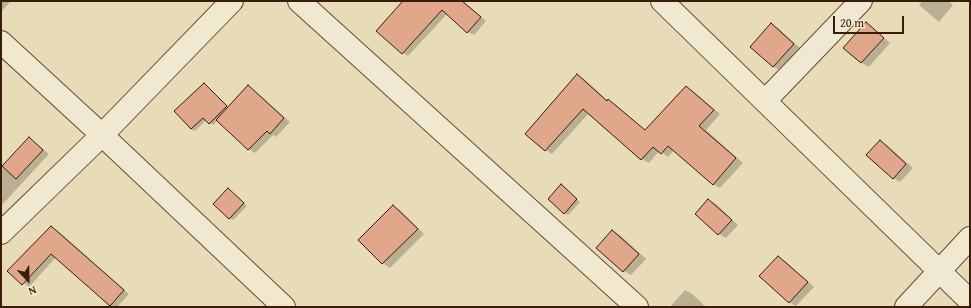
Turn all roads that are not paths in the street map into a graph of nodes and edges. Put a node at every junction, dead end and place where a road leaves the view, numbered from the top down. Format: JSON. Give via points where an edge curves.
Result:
{"nodes":[{"id":1,"x":232,"y":1,"type":"edge"},
{"id":2,"x":299,"y":1,"type":"edge"},
{"id":3,"x":662,"y":1,"type":"edge"},
{"id":4,"x":861,"y":1,"type":"edge"},
{"id":5,"x":1,"y":42,"type":"edge"},
{"id":6,"x":765,"y":101,"type":"junction"},
{"id":7,"x":102,"y":135,"type":"junction"},
{"id":8,"x":1,"y":233,"type":"edge"},
{"id":9,"x":970,"y":238,"type":"edge"},
{"id":10,"x":939,"y":272,"type":"junction"},
{"id":11,"x":970,"y":301,"type":"edge"},
{"id":12,"x":284,"y":307,"type":"edge"},
{"id":13,"x":637,"y":307,"type":"edge"},
{"id":14,"x":906,"y":307,"type":"edge"}],
"edges":[{"from":1,"to":7,"type":"street"},
{"from":2,"to":13,"type":"street"},
{"from":3,"to":6,"type":"street"},
{"from":4,"to":6,"type":"street"},
{"from":5,"to":7,"type":"street"},
{"from":6,"to":10,"type":"street"},
{"from":7,"to":8,"type":"street"},
{"from":7,"to":12,"type":"street"},
{"from":9,"to":10,"type":"street"},
{"from":10,"to":11,"type":"street"},
{"from":10,"to":14,"type":"street"}]}
